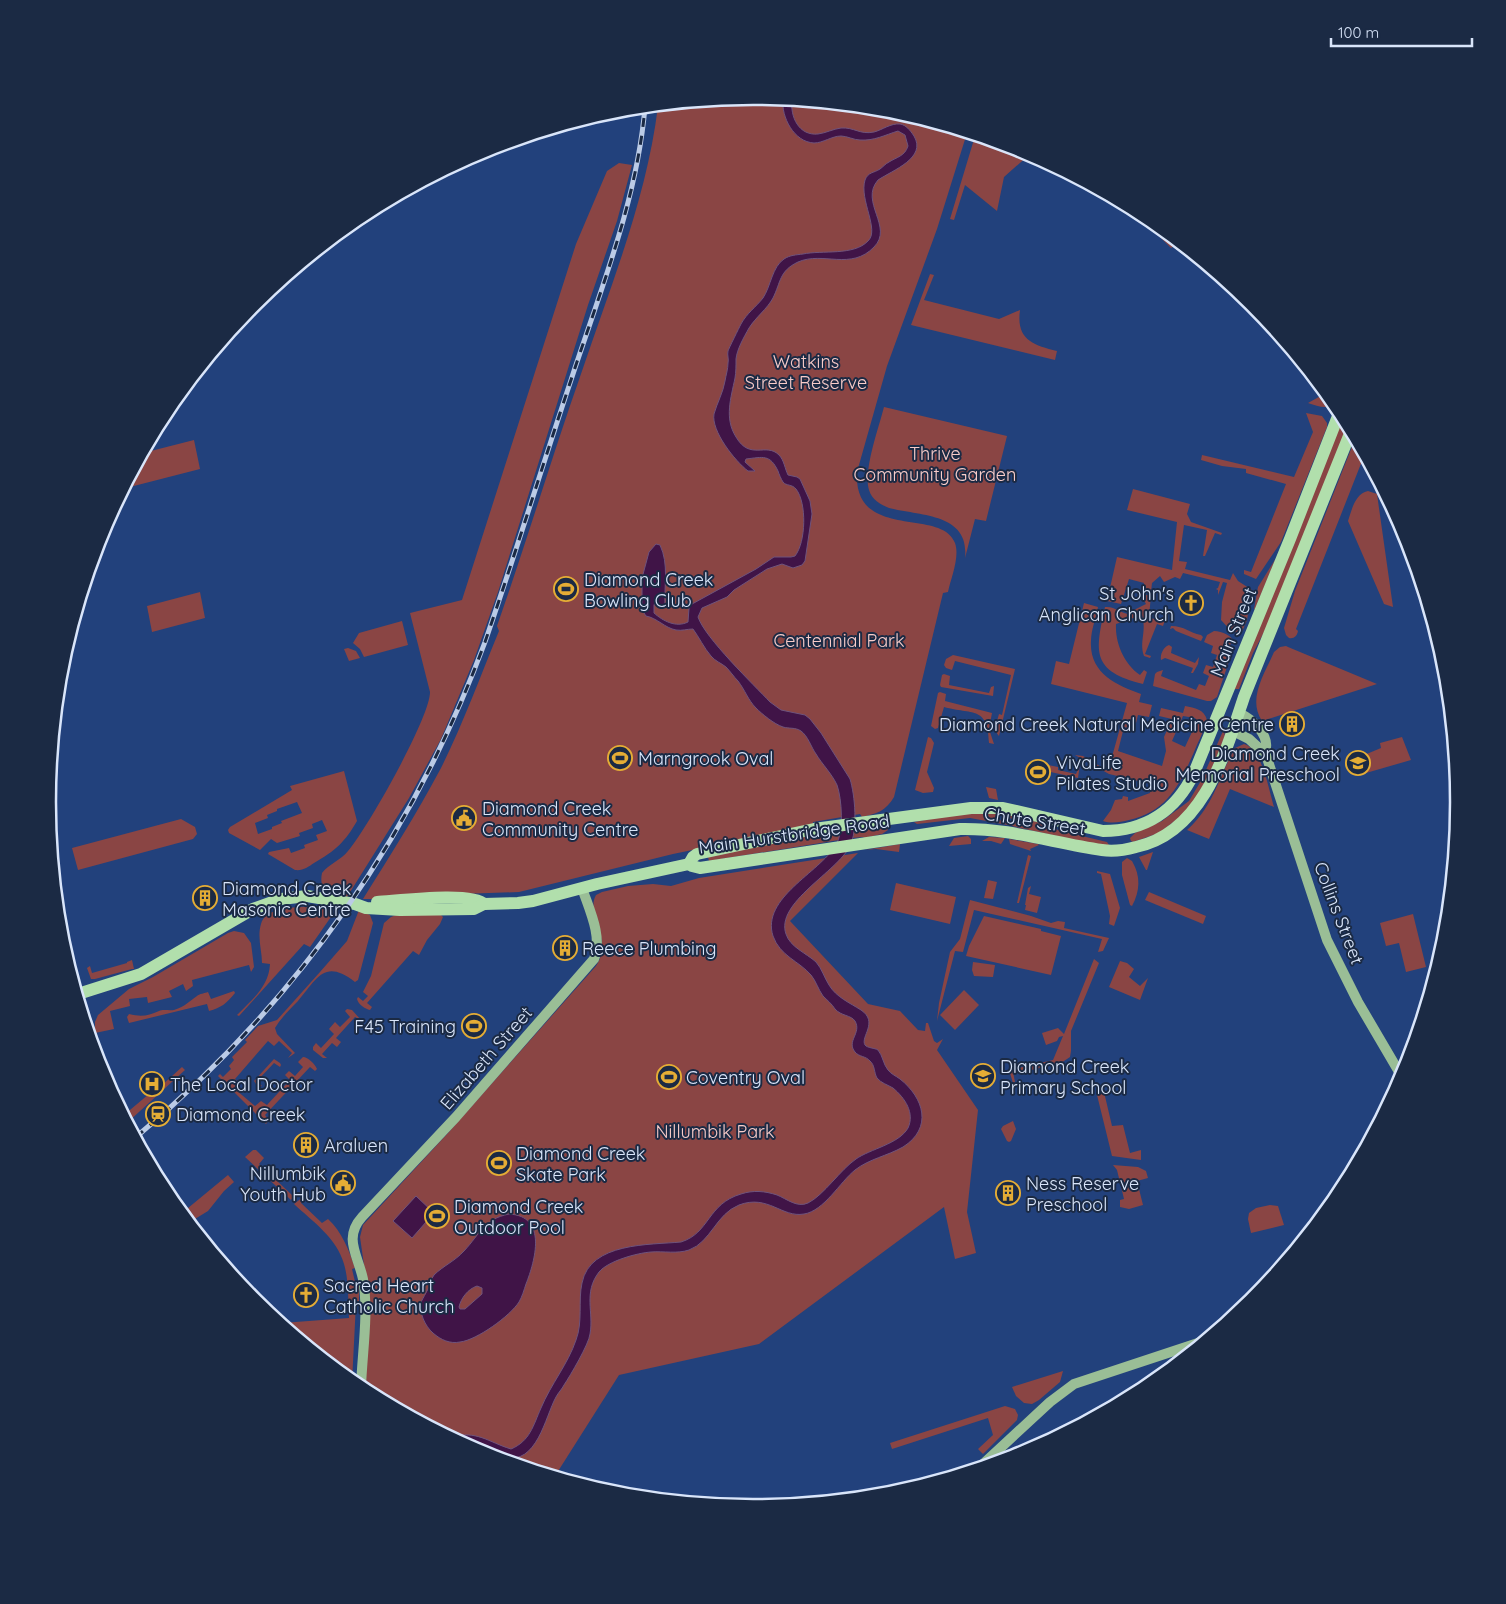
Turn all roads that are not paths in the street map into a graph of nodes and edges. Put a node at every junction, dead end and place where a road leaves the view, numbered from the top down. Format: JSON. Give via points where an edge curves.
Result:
{"nodes":[{"id":1,"x":1336,"y":421,"type":"edge"},
{"id":2,"x":1347,"y":440,"type":"edge"},
{"id":3,"x":1219,"y":712,"type":"junction"},
{"id":4,"x":1239,"y":713,"type":"junction"},
{"id":5,"x":1233,"y":731,"type":"junction"},
{"id":6,"x":1265,"y":752,"type":"junction"},
{"id":7,"x":910,"y":816,"type":"junction"},
{"id":8,"x":896,"y":818,"type":"junction"},
{"id":9,"x":1118,"y":831,"type":"junction"},
{"id":10,"x":904,"y":836,"type":"junction"},
{"id":11,"x":1130,"y":849,"type":"junction"},
{"id":12,"x":1112,"y":851,"type":"junction"},
{"id":13,"x":689,"y":864,"type":"junction"},
{"id":14,"x":582,"y":888,"type":"junction"},
{"id":15,"x":83,"y":992,"type":"edge"},
{"id":16,"x":1397,"y":1069,"type":"edge"},
{"id":17,"x":1187,"y":1347,"type":"edge"},
{"id":18,"x":361,"y":1378,"type":"edge"},
{"id":19,"x":992,"y":1456,"type":"edge"}],
"edges":[{"from":1,"to":3,"type":"main road","name":"Main Street"},
{"from":2,"to":4,"type":"main road","name":"Main Street"},
{"from":3,"to":4,"type":"main road"},
{"from":3,"to":5,"type":"main road"},
{"from":3,"to":9,"type":"main road","name":"Main Street","via":[[1186,789],[1176,801],[1153,819]]},
{"from":4,"to":5,"type":"main road","name":"Main Street"},
{"from":4,"to":6,"type":"street","name":"Collins Street","via":[[1259,729],[1266,742]]},
{"from":5,"to":6,"type":"street"},
{"from":5,"to":11,"type":"main road","name":"Main Street","via":[[1209,787],[1195,810],[1162,838]]},
{"from":6,"to":16,"type":"street","name":"Collins Street","via":[[1327,940]]},
{"from":7,"to":8,"type":"main road","name":"Chute Street"},
{"from":7,"to":9,"type":"main road","name":"Chute Street","via":[[998,807],[1094,829]]},
{"from":7,"to":10,"type":"main road"},
{"from":8,"to":10,"type":"main road"},
{"from":8,"to":13,"type":"main road","name":"Main Hurstbridge Road","via":[[814,829],[697,854]]},
{"from":9,"to":11,"type":"main road"},
{"from":9,"to":12,"type":"main road"},
{"from":10,"to":12,"type":"main road","name":"Chute Street","via":[[980,828]]},
{"from":10,"to":13,"type":"main road","name":"Main Hurstbridge Road","via":[[700,868]]},
{"from":11,"to":12,"type":"main road","name":"Chute Street"},
{"from":13,"to":14,"type":"main road","name":"Main Hurstbridge Road"},
{"from":14,"to":15,"type":"main road","name":"Main Hurstbridge Road","via":[[525,902],[484,904],[474,898],[450,897],[355,904],[307,896],[288,897],[253,909],[141,974]]},
{"from":14,"to":18,"type":"street","name":"Elizabeth Street","via":[[597,941],[594,959],[449,1124],[357,1222],[352,1233],[364,1286]]},
{"from":17,"to":19,"type":"street","via":[[1074,1384]]}]}
